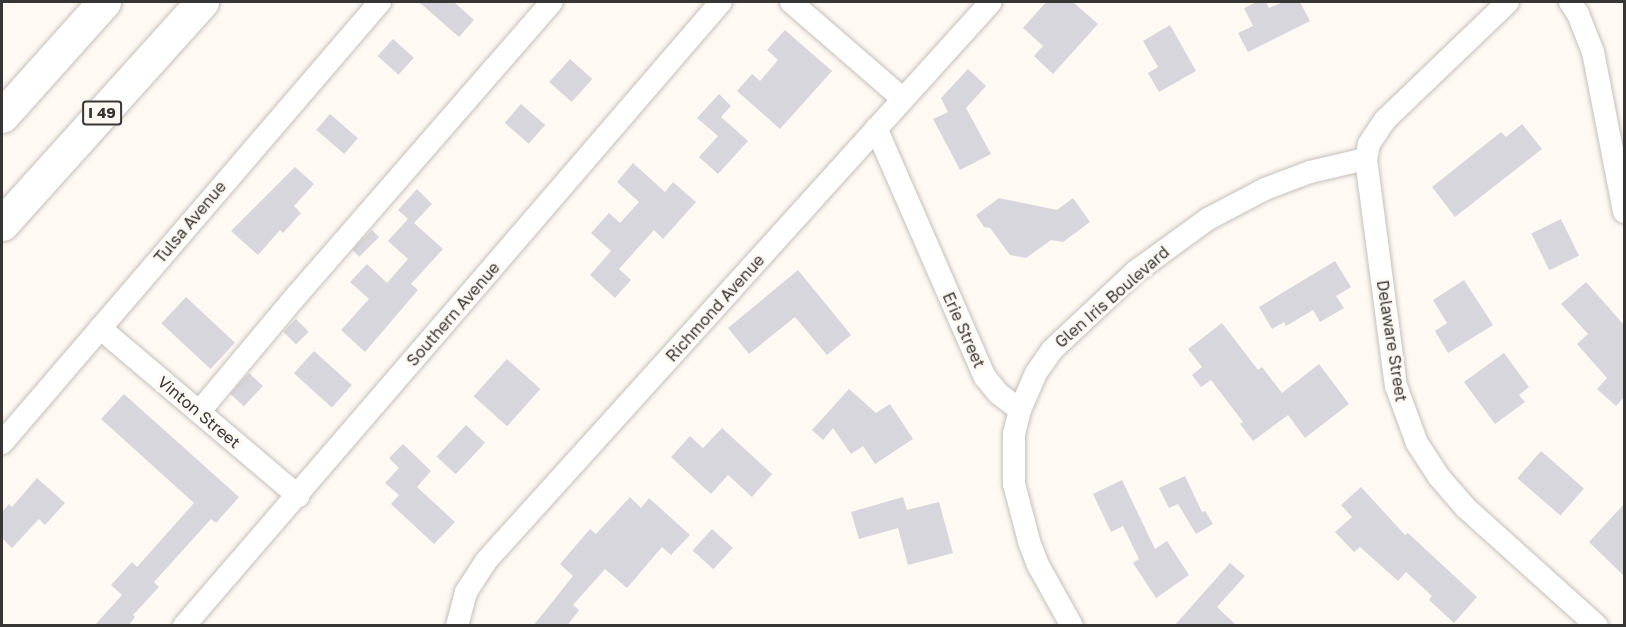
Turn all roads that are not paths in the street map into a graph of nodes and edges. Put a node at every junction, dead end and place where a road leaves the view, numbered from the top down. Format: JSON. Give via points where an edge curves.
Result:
{"nodes":[{"id":1,"x":101,"y":2,"type":"edge"},
{"id":2,"x":202,"y":2,"type":"edge"},
{"id":3,"x":380,"y":2,"type":"edge"},
{"id":4,"x":552,"y":2,"type":"edge"},
{"id":5,"x":721,"y":2,"type":"edge"},
{"id":6,"x":791,"y":2,"type":"edge"},
{"id":7,"x":991,"y":2,"type":"edge"},
{"id":8,"x":1508,"y":2,"type":"edge"},
{"id":9,"x":1570,"y":2,"type":"edge"},
{"id":10,"x":2,"y":97,"type":"edge"},
{"id":11,"x":903,"y":99,"type":"junction"},
{"id":12,"x":2,"y":116,"type":"edge"},
{"id":13,"x":876,"y":128,"type":"junction"},
{"id":14,"x":1366,"y":159,"type":"junction"},
{"id":15,"x":1624,"y":212,"type":"edge"},
{"id":16,"x":2,"y":224,"type":"edge"},
{"id":17,"x":100,"y":328,"type":"junction"},
{"id":18,"x":1020,"y":410,"type":"junction"},
{"id":19,"x":199,"y":412,"type":"junction"},
{"id":20,"x":2,"y":443,"type":"edge"},
{"id":21,"x":298,"y":496,"type":"junction"},
{"id":22,"x":184,"y":626,"type":"edge"},
{"id":23,"x":457,"y":626,"type":"edge"},
{"id":24,"x":1072,"y":626,"type":"edge"},
{"id":25,"x":1597,"y":626,"type":"edge"}],
"edges":[{"from":1,"to":10,"type":"highway"},
{"from":1,"to":12,"type":"highway"},
{"from":2,"to":16,"type":"highway","number":"I 49"},
{"from":3,"to":17,"type":"street","name":"Tulsa Avenue"},
{"from":4,"to":19,"type":"street"},
{"from":5,"to":21,"type":"street","name":"Southern Avenue"},
{"from":6,"to":11,"type":"street"},
{"from":7,"to":11,"type":"street","name":"Richmond Avenue"},
{"from":8,"to":14,"type":"street","via":[[1385,120],[1373,135]]},
{"from":9,"to":15,"type":"street","via":[[1593,52]]},
{"from":11,"to":13,"type":"street","name":"Richmond Avenue"},
{"from":13,"to":18,"type":"street","name":"Erie Street","via":[[985,377]]},
{"from":13,"to":23,"type":"street","name":"Richmond Avenue","via":[[486,561],[466,592]]},
{"from":14,"to":18,"type":"street","name":"Glen Iris Boulevard","via":[[1310,172],[1265,189],[1183,236],[1135,273],[1052,350],[1036,373]]},
{"from":14,"to":25,"type":"street","name":"Delaware Street","via":[[1396,386],[1417,443],[1466,508]]},
{"from":17,"to":19,"type":"street","name":"Vinton Street"},
{"from":17,"to":20,"type":"street","name":"Tulsa Avenue"},
{"from":18,"to":24,"type":"street","via":[[1012,450],[1022,518],[1038,565]]},
{"from":19,"to":21,"type":"street","name":"Vinton Street"},
{"from":21,"to":22,"type":"street","name":"Southern Avenue"}]}
